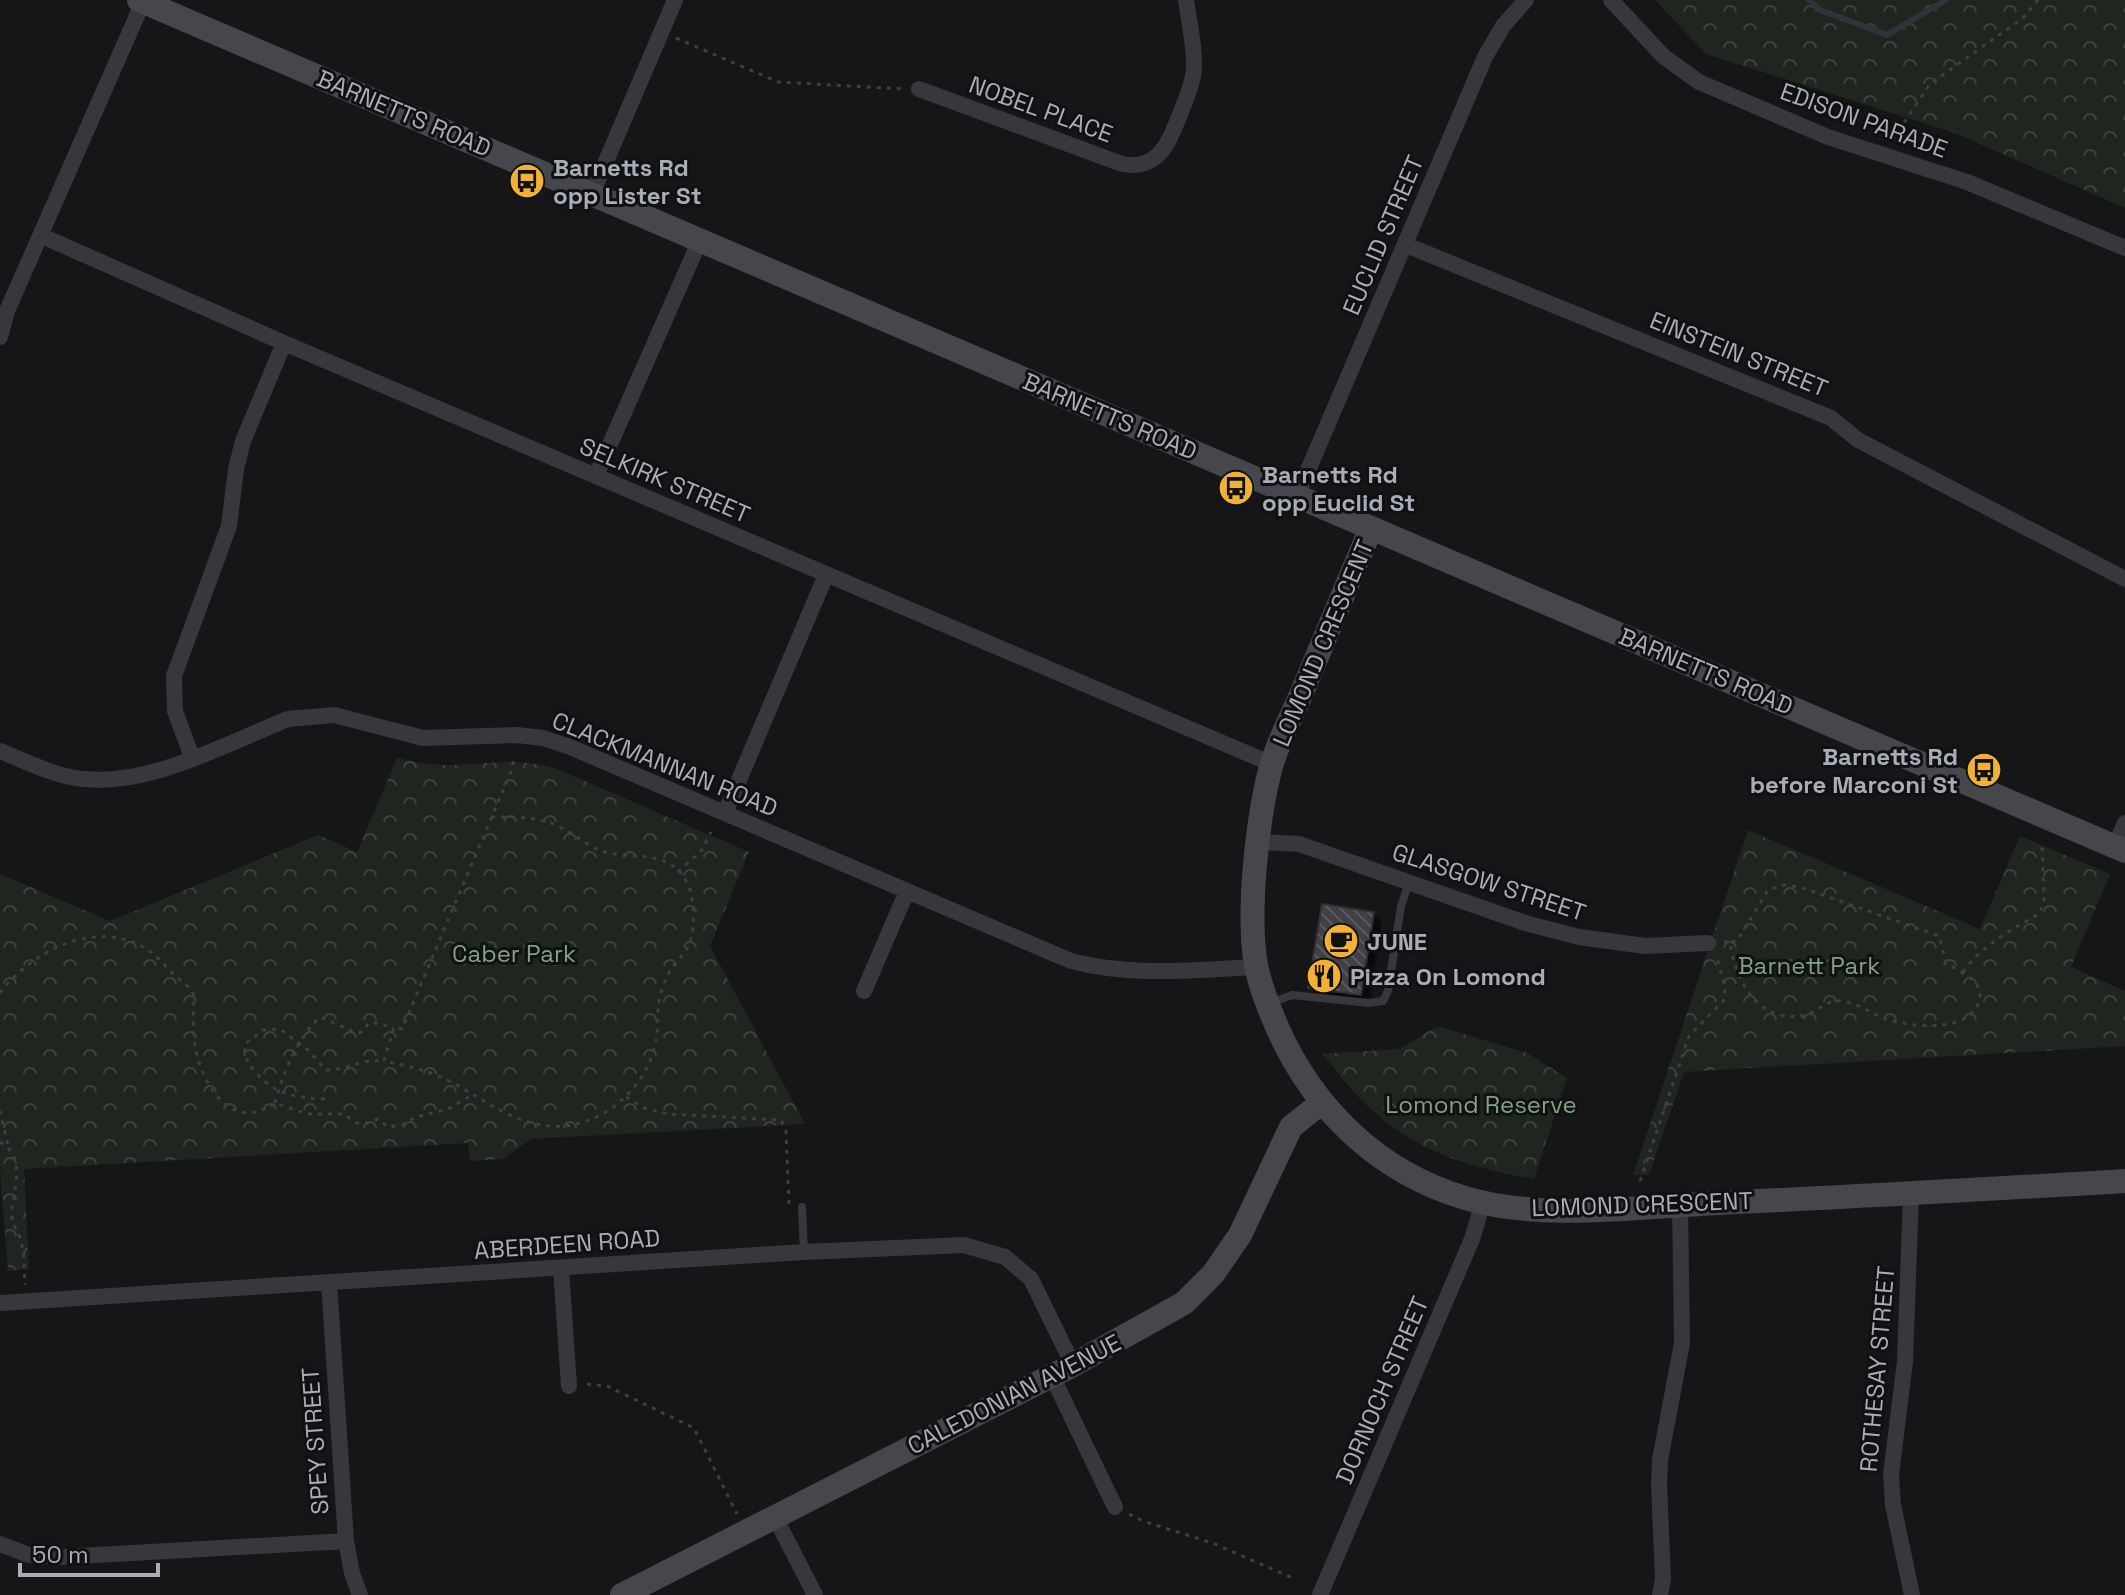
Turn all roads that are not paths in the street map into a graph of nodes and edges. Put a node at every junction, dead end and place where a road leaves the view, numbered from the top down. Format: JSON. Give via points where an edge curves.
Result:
{"nodes":[{"id":1,"x":675,"y":0,"type":"edge"},
{"id":2,"x":1186,"y":0,"type":"edge"},
{"id":3,"x":1526,"y":0,"type":"edge"},
{"id":4,"x":1611,"y":0,"type":"edge"},
{"id":5,"x":141,"y":1,"type":"edge"},
{"id":6,"x":919,"y":89,"type":"dead end"},
{"id":7,"x":592,"y":194,"type":"junction"},
{"id":8,"x":42,"y":236,"type":"junction"},
{"id":9,"x":700,"y":240,"type":"junction"},
{"id":10,"x":1406,"y":245,"type":"junction"},
{"id":11,"x":2125,"y":248,"type":"edge"},
{"id":12,"x":0,"y":337,"type":"edge"},
{"id":13,"x":284,"y":343,"type":"junction"},
{"id":14,"x":596,"y":476,"type":"junction"},
{"id":15,"x":1297,"y":496,"type":"junction"},
{"id":16,"x":1371,"y":528,"type":"junction"},
{"id":17,"x":826,"y":575,"type":"junction"},
{"id":18,"x":2125,"y":579,"type":"edge"},
{"id":19,"x":0,"y":751,"type":"edge"},
{"id":20,"x":192,"y":757,"type":"junction"},
{"id":21,"x":1272,"y":764,"type":"junction"},
{"id":22,"x":725,"y":813,"type":"junction"},
{"id":23,"x":2125,"y":823,"type":"edge"},
{"id":24,"x":1259,"y":842,"type":"junction"},
{"id":25,"x":2120,"y":849,"type":"edge"},
{"id":26,"x":1409,"y":883,"type":"junction"},
{"id":27,"x":907,"y":891,"type":"junction"},
{"id":28,"x":1711,"y":943,"type":"road end"},
{"id":29,"x":1256,"y":967,"type":"junction"},
{"id":30,"x":864,"y":991,"type":"dead end"},
{"id":31,"x":1268,"y":1004,"type":"junction"},
{"id":32,"x":1321,"y":1103,"type":"junction"},
{"id":33,"x":2125,"y":1181,"type":"edge"},
{"id":34,"x":1911,"y":1194,"type":"junction"},
{"id":35,"x":1483,"y":1202,"type":"junction"},
{"id":36,"x":1680,"y":1205,"type":"junction"},
{"id":37,"x":802,"y":1207,"type":"dead end"},
{"id":38,"x":804,"y":1252,"type":"junction"},
{"id":39,"x":561,"y":1269,"type":"junction"},
{"id":40,"x":329,"y":1282,"type":"junction"},
{"id":41,"x":0,"y":1303,"type":"edge"},
{"id":42,"x":1062,"y":1370,"type":"junction"},
{"id":43,"x":569,"y":1386,"type":"dead end"},
{"id":44,"x":1115,"y":1507,"type":"dead end"},
{"id":45,"x":775,"y":1517,"type":"junction"},
{"id":46,"x":346,"y":1541,"type":"junction"},
{"id":47,"x":0,"y":1544,"type":"edge"},
{"id":48,"x":360,"y":1595,"type":"edge"},
{"id":49,"x":622,"y":1595,"type":"edge"},
{"id":50,"x":815,"y":1595,"type":"edge"},
{"id":51,"x":1320,"y":1595,"type":"edge"},
{"id":52,"x":1660,"y":1595,"type":"edge"},
{"id":53,"x":1912,"y":1595,"type":"edge"}],
"edges":[{"from":1,"to":7,"type":"street"},
{"from":2,"to":6,"type":"street","name":"NOBEL PLACE","via":[[1192,83],[1151,170]]},
{"from":3,"to":10,"type":"street","name":"EUCLID STREET","via":[[1490,47]]},
{"from":4,"to":11,"type":"street","name":"EDISON PARADE","via":[[1663,56],[1699,82],[1811,130],[1967,182]]},
{"from":5,"to":7,"type":"street","name":"BARNETTS ROAD"},
{"from":5,"to":8,"type":"street"},
{"from":7,"to":9,"type":"street","name":"BARNETTS ROAD"},
{"from":8,"to":12,"type":"street"},
{"from":8,"to":13,"type":"street","name":"SELKIRK STREET"},
{"from":9,"to":14,"type":"street"},
{"from":9,"to":15,"type":"street","name":"BARNETTS ROAD"},
{"from":10,"to":15,"type":"street","name":"EUCLID STREET"},
{"from":10,"to":18,"type":"street","name":"EINSTEIN STREET","via":[[1831,418],[1858,440]]},
{"from":13,"to":14,"type":"street","name":"SELKIRK STREET"},
{"from":13,"to":20,"type":"street","via":[[243,441],[229,526],[174,676],[175,711]]},
{"from":14,"to":17,"type":"street","name":"SELKIRK STREET"},
{"from":15,"to":16,"type":"street","name":"BARNETTS ROAD"},
{"from":16,"to":21,"type":"street","name":"LOMOND CRESCENT"},
{"from":16,"to":25,"type":"street","name":"BARNETTS ROAD"},
{"from":17,"to":21,"type":"street","name":"SELKIRK STREET"},
{"from":17,"to":22,"type":"street"},
{"from":19,"to":20,"type":"street","name":"CLACKMANNAN ROAD","via":[[55,773],[94,780],[145,775]]},
{"from":20,"to":22,"type":"street","name":"CLACKMANNAN ROAD","via":[[288,719],[334,715],[423,738],[543,738]]},
{"from":21,"to":24,"type":"street","name":"LOMOND CRESCENT"},
{"from":22,"to":27,"type":"street","name":"CLACKMANNAN ROAD"},
{"from":23,"to":25,"type":"street"},
{"from":24,"to":26,"type":"street","name":"GLASGOW STREET","via":[[1299,844]]},
{"from":24,"to":29,"type":"street","name":"LOMOND CRESCENT"},
{"from":26,"to":28,"type":"street","name":"GLASGOW STREET","via":[[1579,937],[1645,946]]},
{"from":26,"to":31,"type":"lane","via":[[1383,1001],[1292,995]]},
{"from":27,"to":29,"type":"street","name":"CLACKMANNAN ROAD","via":[[1088,966],[1138,971]]},
{"from":27,"to":30,"type":"street"},
{"from":29,"to":31,"type":"street","name":"LOMOND CRESCENT"},
{"from":31,"to":32,"type":"street","name":"LOMOND CRESCENT","via":[[1301,1075]]},
{"from":32,"to":35,"type":"street","name":"LOMOND CRESCENT","via":[[1391,1164],[1424,1182]]},
{"from":32,"to":42,"type":"street","name":"CALEDONIAN AVENUE","via":[[1291,1127],[1240,1235],[1195,1294]]},
{"from":33,"to":34,"type":"street","name":"LOMOND CRESCENT"},
{"from":34,"to":36,"type":"street","name":"LOMOND CRESCENT"},
{"from":34,"to":53,"type":"street","name":"ROTHESAY STREET","via":[[1906,1351],[1891,1475]]},
{"from":35,"to":36,"type":"street","name":"LOMOND CRESCENT","via":[[1552,1210]]},
{"from":35,"to":51,"type":"street","name":"DORNOCH STREET","via":[[1472,1239]]},
{"from":36,"to":52,"type":"street","via":[[1682,1343],[1660,1460]]},
{"from":37,"to":38,"type":"lane"},
{"from":38,"to":39,"type":"street","name":"ABERDEEN ROAD"},
{"from":38,"to":42,"type":"street","name":"ABERDEEN ROAD","via":[[964,1245],[1005,1257],[1031,1279]]},
{"from":39,"to":40,"type":"street","name":"ABERDEEN ROAD"},
{"from":39,"to":43,"type":"street"},
{"from":40,"to":41,"type":"street","name":"ABERDEEN ROAD"},
{"from":40,"to":46,"type":"street","name":"SPEY STREET"},
{"from":42,"to":44,"type":"street","name":"ABERDEEN ROAD"},
{"from":42,"to":45,"type":"street","name":"CALEDONIAN AVENUE"},
{"from":45,"to":49,"type":"street","name":"CALEDONIAN AVENUE"},
{"from":45,"to":50,"type":"street"},
{"from":46,"to":47,"type":"street","via":[[61,1557],[29,1555]]},
{"from":46,"to":48,"type":"street","name":"SPEY STREET"}]}
